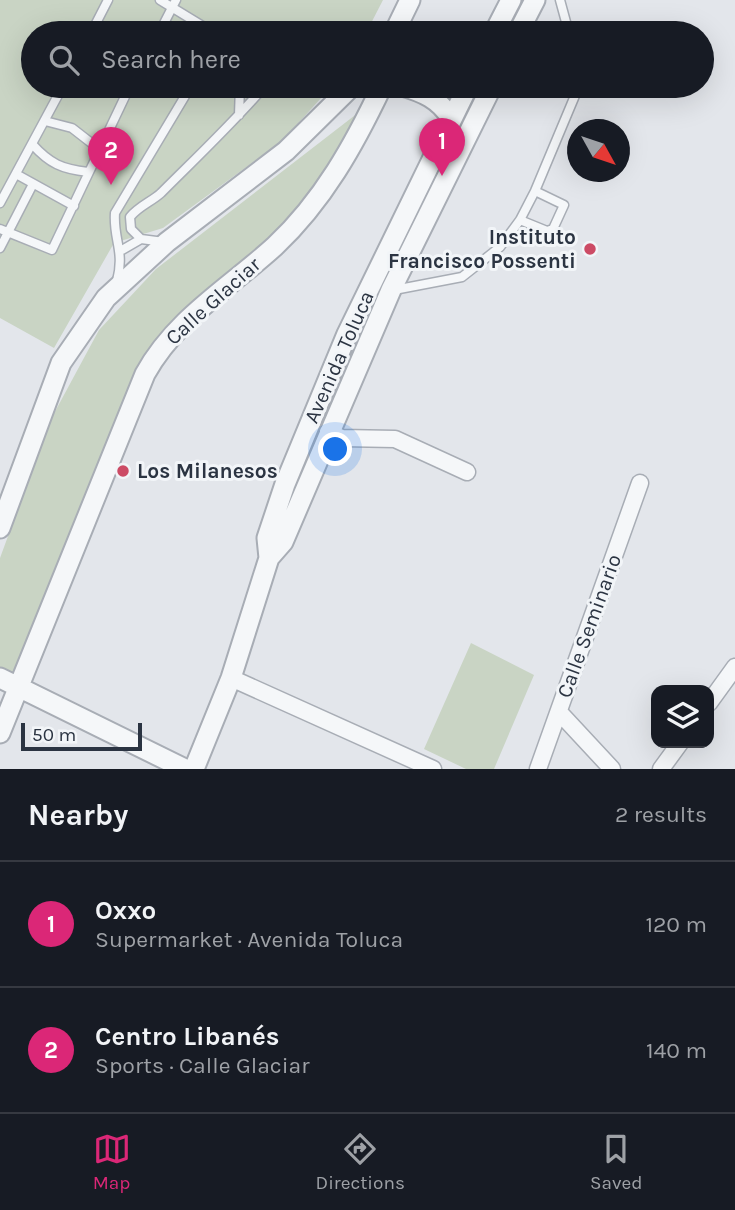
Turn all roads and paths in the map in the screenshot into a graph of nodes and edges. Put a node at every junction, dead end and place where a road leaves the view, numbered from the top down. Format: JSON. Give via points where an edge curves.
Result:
{"nodes":[{"id":1,"x":108,"y":0,"type":"edge"},
{"id":2,"x":160,"y":0,"type":"edge"},
{"id":3,"x":410,"y":0,"type":"edge"},
{"id":4,"x":511,"y":0,"type":"edge"},
{"id":5,"x":535,"y":0,"type":"edge"},
{"id":6,"x":560,"y":0,"type":"edge"},
{"id":7,"x":174,"y":4,"type":"edge"},
{"id":8,"x":97,"y":21,"type":"edge"},
{"id":9,"x":165,"y":21,"type":"edge"},
{"id":10,"x":197,"y":21,"type":"edge"},
{"id":11,"x":400,"y":21,"type":"edge"},
{"id":12,"x":500,"y":21,"type":"edge"},
{"id":13,"x":524,"y":21,"type":"edge"},
{"id":14,"x":566,"y":21,"type":"edge"},
{"id":15,"x":57,"y":98,"type":"edge"},
{"id":16,"x":124,"y":98,"type":"edge"},
{"id":17,"x":184,"y":98,"type":"edge"},
{"id":18,"x":240,"y":98,"type":"edge"},
{"id":19,"x":255,"y":98,"type":"edge"},
{"id":20,"x":340,"y":98,"type":"edge"},
{"id":21,"x":376,"y":98,"type":"edge"},
{"id":22,"x":432,"y":98,"type":"edge"},
{"id":23,"x":462,"y":98,"type":"edge"},
{"id":24,"x":486,"y":98,"type":"edge"},
{"id":25,"x":574,"y":98,"type":"edge"},
{"id":26,"x":239,"y":116,"type":"junction"},
{"id":27,"x":451,"y":118,"type":"junction"},
{"id":28,"x":45,"y":121,"type":"junction"},
{"id":29,"x":33,"y":144,"type":"junction"},
{"id":30,"x":99,"y":149,"type":"junction"},
{"id":31,"x":88,"y":172,"type":"junction"},
{"id":32,"x":16,"y":174,"type":"junction"},
{"id":33,"x":33,"y":184,"type":"junction"},
{"id":34,"x":535,"y":191,"type":"junction"},
{"id":35,"x":0,"y":203,"type":"edge"},
{"id":36,"x":74,"y":206,"type":"junction"},
{"id":37,"x":115,"y":213,"type":"junction"},
{"id":38,"x":130,"y":217,"type":"junction"},
{"id":39,"x":520,"y":220,"type":"junction"},
{"id":40,"x":4,"y":230,"type":"edge"},
{"id":41,"x":141,"y":239,"type":"junction"},
{"id":42,"x":167,"y":242,"type":"junction"},
{"id":43,"x":0,"y":248,"type":"edge"},
{"id":44,"x":122,"y":250,"type":"junction"},
{"id":45,"x":115,"y":288,"type":"junction"},
{"id":46,"x":391,"y":290,"type":"junction"},
{"id":47,"x":328,"y":432,"type":"junction"},
{"id":48,"x":467,"y":472,"type":"dead end"},
{"id":49,"x":640,"y":484,"type":"dead end"},
{"id":50,"x":0,"y":528,"type":"edge"},
{"id":51,"x":270,"y":558,"type":"junction"},
{"id":52,"x":735,"y":667,"type":"edge"},
{"id":53,"x":0,"y":678,"type":"edge"},
{"id":54,"x":230,"y":678,"type":"junction"},
{"id":55,"x":19,"y":686,"type":"junction"},
{"id":56,"x":714,"y":696,"type":"edge"},
{"id":57,"x":559,"y":712,"type":"junction"},
{"id":58,"x":0,"y":733,"type":"edge"},
{"id":59,"x":676,"y":748,"type":"edge"},
{"id":60,"x":185,"y":769,"type":"edge"},
{"id":61,"x":194,"y":769,"type":"edge"},
{"id":62,"x":433,"y":769,"type":"edge"},
{"id":63,"x":538,"y":769,"type":"edge"},
{"id":64,"x":612,"y":769,"type":"edge"},
{"id":65,"x":661,"y":769,"type":"edge"}],
"edges":[{"from":1,"to":8,"type":"lane"},
{"from":2,"to":7,"type":"lane"},
{"from":3,"to":11,"type":"street"},
{"from":4,"to":12,"type":"street"},
{"from":5,"to":13,"type":"street"},
{"from":6,"to":14,"type":"lane"},
{"from":7,"to":9,"type":"lane"},
{"from":7,"to":10,"type":"lane"},
{"from":15,"to":28,"type":"lane"},
{"from":16,"to":30,"type":"lane"},
{"from":17,"to":37,"type":"lane"},
{"from":18,"to":26,"type":"lane"},
{"from":19,"to":26,"type":"lane"},
{"from":20,"to":42,"type":"street","via":[[286,151]]},
{"from":21,"to":55,"type":"street","name":"Calle Glaciar","via":[[329,185],[299,222],[194,312],[158,351]]},
{"from":22,"to":27,"type":"street"},
{"from":23,"to":27,"type":"street","name":"Avenida Toluca"},
{"from":24,"to":46,"type":"street","name":"Avenida Toluca"},
{"from":25,"to":34,"type":"lane"},
{"from":26,"to":38,"type":"lane","via":[[157,197]]},
{"from":27,"to":51,"type":"street","name":"Avenida Toluca","via":[[356,315],[299,449],[267,538]]},
{"from":28,"to":29,"type":"lane"},
{"from":28,"to":30,"type":"lane","via":[[72,128]]},
{"from":29,"to":31,"type":"lane","via":[[45,159],[62,169]]},
{"from":29,"to":32,"type":"lane"},
{"from":30,"to":31,"type":"lane"},
{"from":31,"to":36,"type":"lane"},
{"from":32,"to":33,"type":"lane"},
{"from":32,"to":35,"type":"lane"},
{"from":33,"to":36,"type":"lane"},
{"from":33,"to":40,"type":"lane"},
{"from":34,"to":39,"type":"lane"},
{"from":34,"to":39,"type":"lane","via":[[564,205],[554,229],[547,231]]},
{"from":36,"to":40,"type":"lane","via":[[52,250]]},
{"from":37,"to":38,"type":"lane"},
{"from":37,"to":44,"type":"lane"},
{"from":38,"to":41,"type":"lane","via":[[131,229]]},
{"from":39,"to":46,"type":"lane","via":[[500,247],[462,277]]},
{"from":40,"to":43,"type":"lane"},
{"from":41,"to":42,"type":"lane"},
{"from":41,"to":44,"type":"lane"},
{"from":42,"to":45,"type":"street"},
{"from":44,"to":45,"type":"lane"},
{"from":45,"to":50,"type":"street","via":[[61,363]]},
{"from":46,"to":47,"type":"street","name":"Avenida Toluca"},
{"from":47,"to":48,"type":"street","via":[[342,438],[395,439]]},
{"from":47,"to":51,"type":"street","name":"Avenida Toluca","via":[[284,542]]},
{"from":49,"to":57,"type":"street","name":"Calle Seminario"},
{"from":51,"to":54,"type":"street","name":"Avenida Toluca"},
{"from":52,"to":56,"type":"street"},
{"from":53,"to":55,"type":"street"},
{"from":54,"to":61,"type":"street","name":"Avenida Toluca"},
{"from":54,"to":62,"type":"street"},
{"from":55,"to":58,"type":"street","name":"Calle Glaciar"},
{"from":55,"to":60,"type":"street"},
{"from":57,"to":63,"type":"street","name":"Calle Seminario"},
{"from":57,"to":64,"type":"street"},
{"from":59,"to":65,"type":"street"}]}
